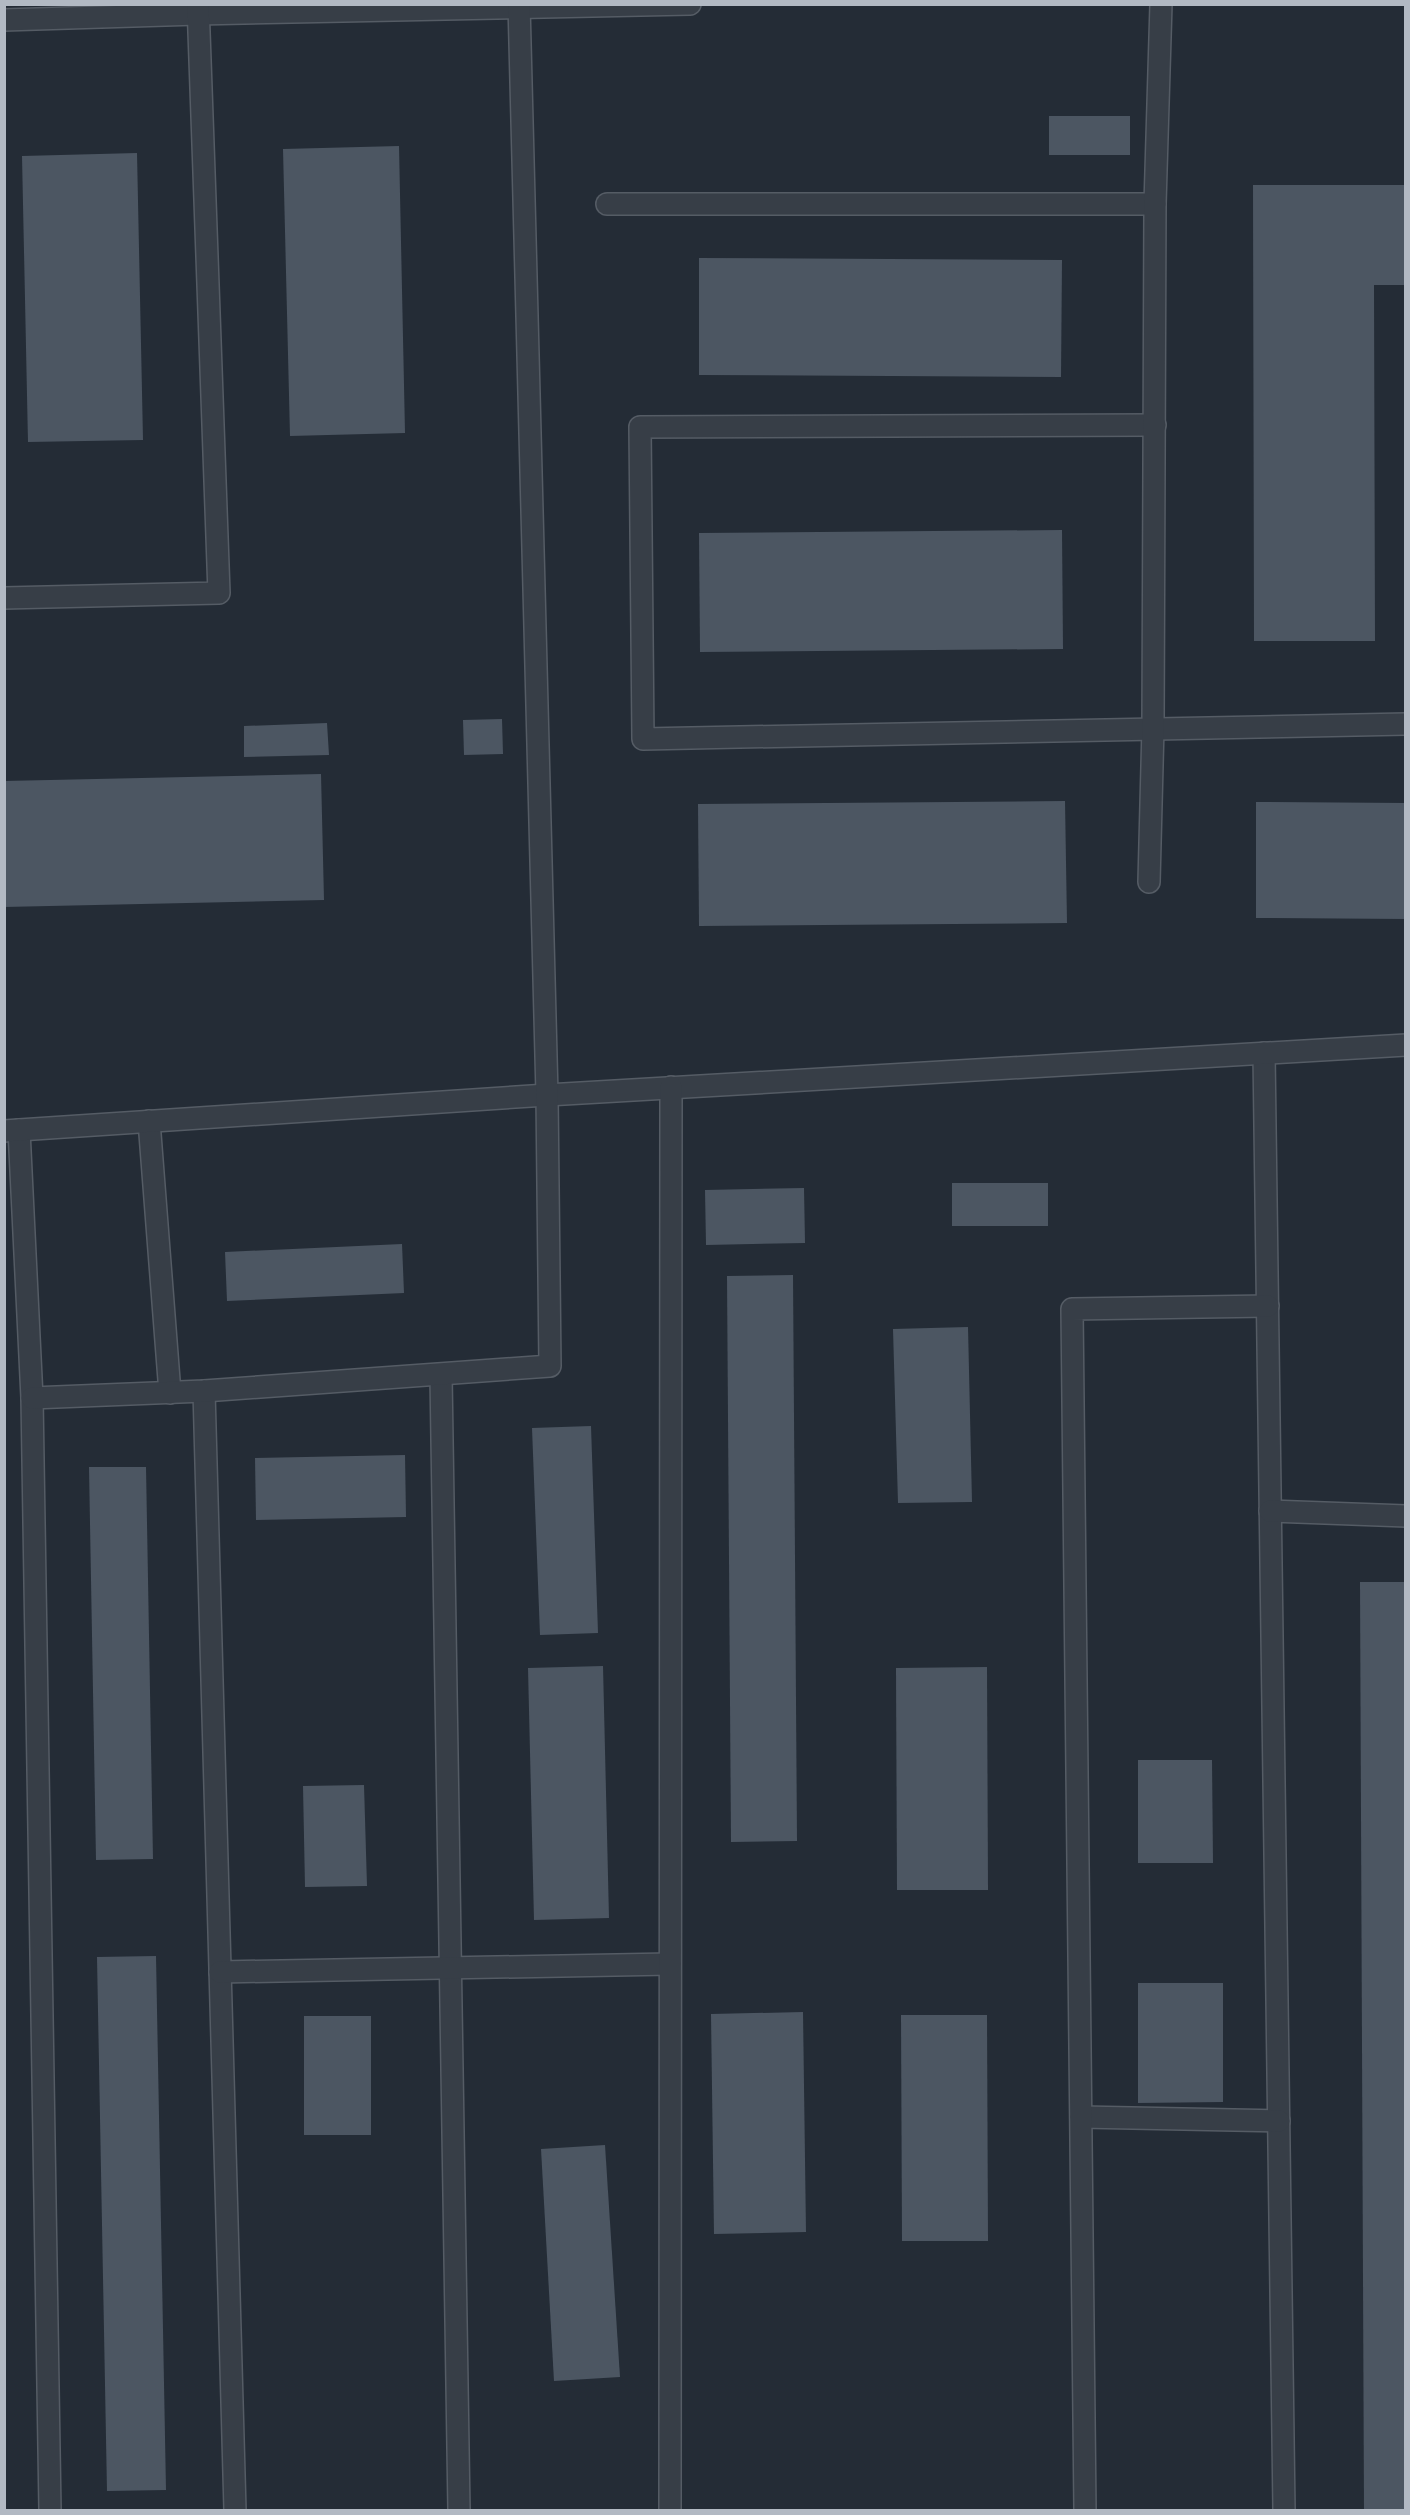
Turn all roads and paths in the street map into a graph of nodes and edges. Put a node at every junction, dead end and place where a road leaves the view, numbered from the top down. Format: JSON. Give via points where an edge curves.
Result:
{"nodes":[{"id":1,"x":690,"y":4,"type":"edge"},
{"id":2,"x":1161,"y":4,"type":"edge"},
{"id":3,"x":519,"y":6,"type":"edge"},
{"id":4,"x":198,"y":9,"type":"edge"},
{"id":5,"x":4,"y":20,"type":"edge"},
{"id":6,"x":607,"y":204,"type":"dead end"},
{"id":7,"x":1155,"y":204,"type":"junction"},
{"id":8,"x":1155,"y":425,"type":"junction"},
{"id":9,"x":4,"y":598,"type":"edge"},
{"id":10,"x":1406,"y":724,"type":"edge"},
{"id":11,"x":1153,"y":727,"type":"junction"},
{"id":12,"x":1149,"y":882,"type":"dead end"},
{"id":13,"x":1406,"y":1045,"type":"edge"},
{"id":14,"x":1264,"y":1053,"type":"junction"},
{"id":15,"x":671,"y":1087,"type":"junction"},
{"id":16,"x":547,"y":1095,"type":"junction"},
{"id":17,"x":148,"y":1122,"type":"junction"},
{"id":18,"x":12,"y":1131,"type":"edge"},
{"id":19,"x":1268,"y":1306,"type":"junction"},
{"id":20,"x":441,"y":1376,"type":"junction"},
{"id":21,"x":204,"y":1391,"type":"junction"},
{"id":22,"x":170,"y":1393,"type":"junction"},
{"id":23,"x":32,"y":1398,"type":"junction"},
{"id":24,"x":1270,"y":1511,"type":"junction"},
{"id":25,"x":1406,"y":1516,"type":"edge"},
{"id":26,"x":670,"y":1964,"type":"junction"},
{"id":27,"x":450,"y":1969,"type":"junction"},
{"id":28,"x":220,"y":1972,"type":"junction"},
{"id":29,"x":1081,"y":2117,"type":"junction"},
{"id":30,"x":1279,"y":2121,"type":"junction"},
{"id":31,"x":50,"y":2511,"type":"edge"},
{"id":32,"x":235,"y":2511,"type":"edge"},
{"id":33,"x":459,"y":2511,"type":"edge"},
{"id":34,"x":670,"y":2511,"type":"edge"},
{"id":35,"x":1085,"y":2511,"type":"edge"},
{"id":36,"x":1284,"y":2511,"type":"edge"}],
"edges":[{"from":1,"to":3,"type":"lane"},
{"from":2,"to":7,"type":"lane"},
{"from":3,"to":4,"type":"lane"},
{"from":3,"to":16,"type":"lane"},
{"from":4,"to":5,"type":"lane"},
{"from":4,"to":9,"type":"lane","via":[[219,593]]},
{"from":6,"to":7,"type":"lane"},
{"from":7,"to":8,"type":"lane"},
{"from":8,"to":11,"type":"lane"},
{"from":8,"to":11,"type":"lane","via":[[640,427],[644,739]]},
{"from":10,"to":11,"type":"lane"},
{"from":11,"to":12,"type":"lane"},
{"from":13,"to":14,"type":"lane"},
{"from":14,"to":15,"type":"lane"},
{"from":14,"to":19,"type":"lane"},
{"from":15,"to":16,"type":"lane"},
{"from":15,"to":26,"type":"lane"},
{"from":16,"to":17,"type":"lane"},
{"from":16,"to":20,"type":"lane","via":[[550,1366]]},
{"from":17,"to":18,"type":"lane"},
{"from":17,"to":22,"type":"lane"},
{"from":18,"to":23,"type":"lane"},
{"from":19,"to":24,"type":"lane"},
{"from":19,"to":29,"type":"lane","via":[[1072,1309]]},
{"from":20,"to":21,"type":"lane"},
{"from":20,"to":27,"type":"lane"},
{"from":21,"to":22,"type":"lane"},
{"from":21,"to":28,"type":"lane"},
{"from":22,"to":23,"type":"lane"},
{"from":23,"to":31,"type":"lane"},
{"from":24,"to":25,"type":"lane"},
{"from":24,"to":30,"type":"lane"},
{"from":26,"to":27,"type":"lane"},
{"from":26,"to":34,"type":"lane"},
{"from":27,"to":28,"type":"lane"},
{"from":27,"to":33,"type":"lane"},
{"from":28,"to":32,"type":"lane"},
{"from":29,"to":30,"type":"lane"},
{"from":29,"to":35,"type":"lane"},
{"from":30,"to":36,"type":"lane"}]}
